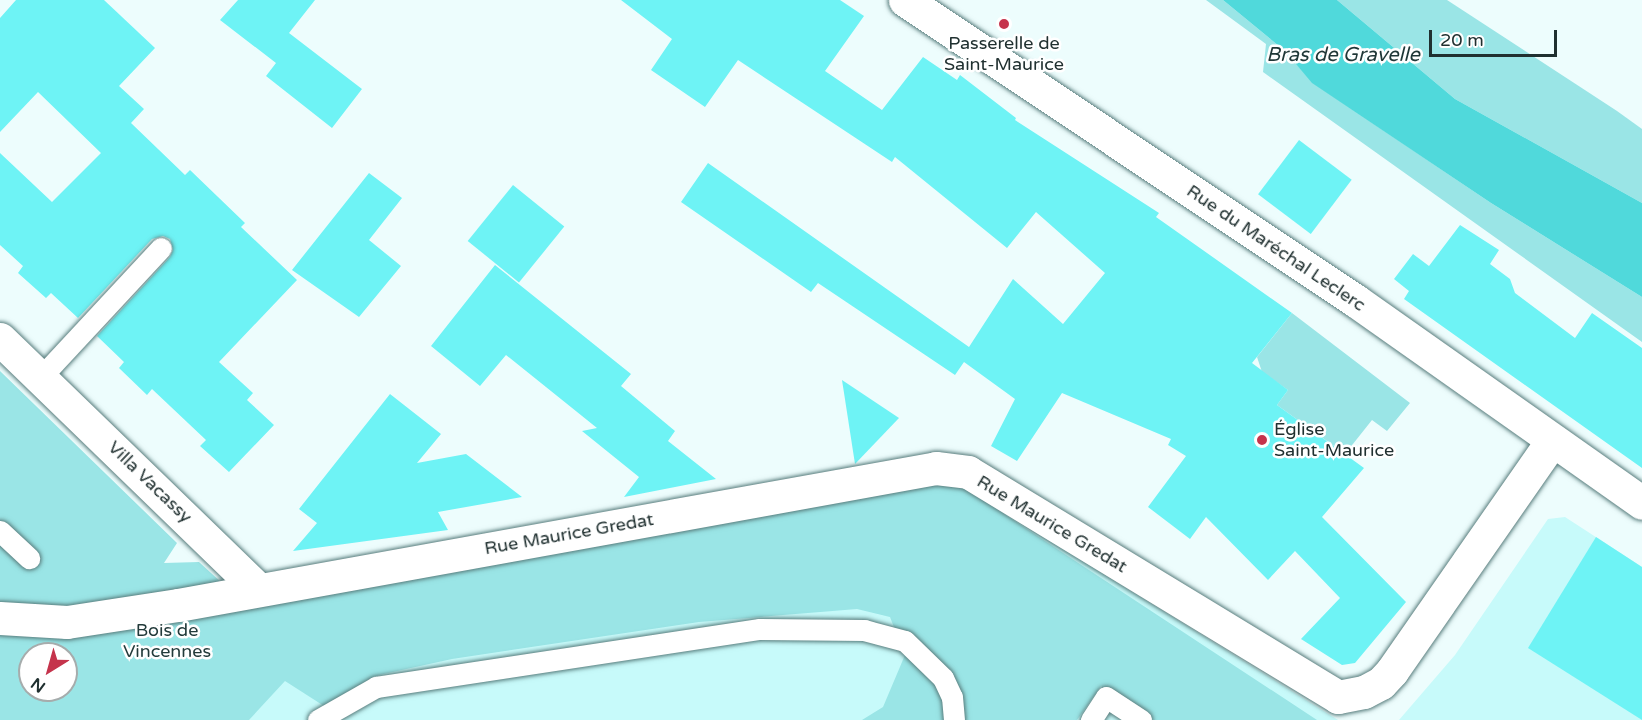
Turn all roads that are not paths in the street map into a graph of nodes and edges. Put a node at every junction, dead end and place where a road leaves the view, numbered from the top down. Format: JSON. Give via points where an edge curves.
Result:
{"nodes":[{"id":1,"x":905,"y":0,"type":"edge"},
{"id":2,"x":161,"y":248,"type":"dead end"},
{"id":3,"x":0,"y":339,"type":"edge"},
{"id":4,"x":41,"y":376,"type":"junction"},
{"id":5,"x":1552,"y":441,"type":"junction"},
{"id":6,"x":1642,"y":503,"type":"edge"},
{"id":7,"x":0,"y":531,"type":"edge"},
{"id":8,"x":29,"y":558,"type":"dead end"},
{"id":9,"x":258,"y":589,"type":"junction"},
{"id":10,"x":0,"y":618,"type":"edge"},
{"id":11,"x":318,"y":720,"type":"edge"},
{"id":12,"x":954,"y":720,"type":"edge"},
{"id":13,"x":1091,"y":720,"type":"edge"},
{"id":14,"x":1141,"y":720,"type":"edge"}],
"edges":[{"from":1,"to":5,"type":"street","name":"Rue du Maréchal Leclerc","via":[[1356,301]]},
{"from":2,"to":4,"type":"lane"},
{"from":3,"to":4,"type":"street","name":"Villa Vacassy"},
{"from":4,"to":9,"type":"street","name":"Villa Vacassy"},
{"from":5,"to":6,"type":"street","name":"Rue du Maréchal Leclerc"},
{"from":5,"to":9,"type":"street","name":"Rue Maurice Gredat","via":[[1392,671],[1364,692],[1338,697],[968,472],[936,468]]},
{"from":7,"to":8,"type":"lane"},
{"from":9,"to":10,"type":"street","name":"Rue Maurice Gredat","via":[[67,622]]},
{"from":11,"to":12,"type":"lane","via":[[376,687],[760,629],[864,630],[904,641],[944,678],[952,697]]},
{"from":13,"to":14,"type":"lane","via":[[1106,698]]}]}
